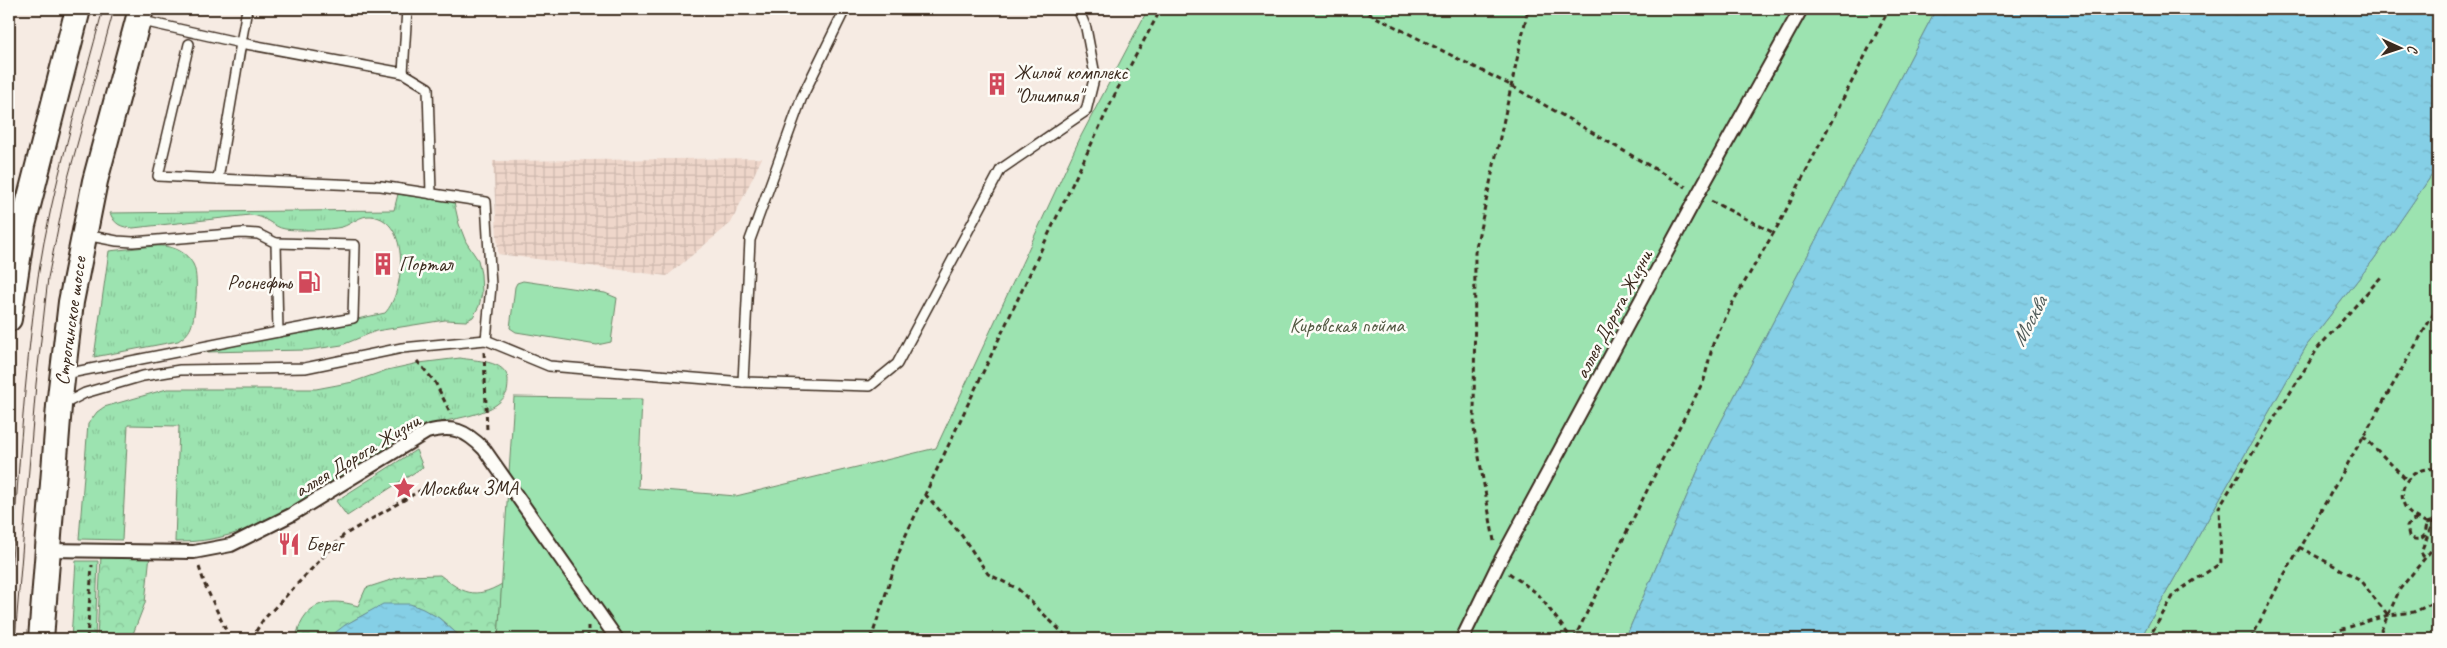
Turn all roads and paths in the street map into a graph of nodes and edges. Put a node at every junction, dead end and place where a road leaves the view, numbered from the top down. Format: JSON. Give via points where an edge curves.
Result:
{"nodes":[{"id":1,"x":78,"y":9,"type":"edge"},
{"id":2,"x":247,"y":9,"type":"edge"},
{"id":3,"x":407,"y":9,"type":"edge"},
{"id":4,"x":845,"y":9,"type":"edge"},
{"id":5,"x":1078,"y":9,"type":"edge"},
{"id":6,"x":1161,"y":9,"type":"edge"},
{"id":7,"x":1360,"y":9,"type":"edge"},
{"id":8,"x":1528,"y":9,"type":"edge"},
{"id":9,"x":1801,"y":9,"type":"edge"},
{"id":10,"x":1889,"y":9,"type":"edge"},
{"id":11,"x":140,"y":15,"type":"edge"},
{"id":12,"x":241,"y":43,"type":"junction"},
{"id":13,"x":189,"y":44,"type":"dead end"},
{"id":14,"x":403,"y":73,"type":"junction"},
{"id":15,"x":1510,"y":85,"type":"junction"},
{"id":16,"x":218,"y":179,"type":"junction"},
{"id":17,"x":431,"y":194,"type":"junction"},
{"id":18,"x":1698,"y":194,"type":"junction"},
{"id":19,"x":1774,"y":233,"type":"junction"},
{"id":20,"x":82,"y":234,"type":"junction"},
{"id":21,"x":276,"y":243,"type":"junction"},
{"id":22,"x":2381,"y":277,"type":"dead end"},
{"id":23,"x":2438,"y":306,"type":"edge"},
{"id":24,"x":9,"y":319,"type":"edge"},
{"id":25,"x":278,"y":332,"type":"junction"},
{"id":26,"x":486,"y":340,"type":"junction"},
{"id":27,"x":402,"y":348,"type":"junction"},
{"id":28,"x":62,"y":374,"type":"junction"},
{"id":29,"x":743,"y":382,"type":"junction"},
{"id":30,"x":60,"y":406,"type":"junction"},
{"id":31,"x":459,"y":430,"type":"junction"},
{"id":32,"x":2363,"y":436,"type":"junction"},
{"id":33,"x":488,"y":455,"type":"junction"},
{"id":34,"x":2438,"y":470,"type":"edge"},
{"id":35,"x":2407,"y":480,"type":"junction"},
{"id":36,"x":421,"y":490,"type":"dead end"},
{"id":37,"x":925,"y":494,"type":"junction"},
{"id":38,"x":2438,"y":509,"type":"edge"},
{"id":39,"x":2419,"y":519,"type":"junction"},
{"id":40,"x":2438,"y":519,"type":"edge"},
{"id":41,"x":2432,"y":521,"type":"junction"},
{"id":42,"x":2426,"y":523,"type":"junction"},
{"id":43,"x":2427,"y":533,"type":"junction"},
{"id":44,"x":2438,"y":542,"type":"edge"},
{"id":45,"x":2299,"y":548,"type":"junction"},
{"id":46,"x":93,"y":549,"type":"junction"},
{"id":47,"x":47,"y":550,"type":"junction"},
{"id":48,"x":194,"y":552,"type":"junction"},
{"id":49,"x":2424,"y":557,"type":"junction"},
{"id":50,"x":1498,"y":566,"type":"junction"},
{"id":51,"x":2438,"y":601,"type":"edge"},
{"id":52,"x":2388,"y":615,"type":"junction"},
{"id":53,"x":41,"y":639,"type":"edge"},
{"id":54,"x":87,"y":639,"type":"edge"},
{"id":55,"x":230,"y":639,"type":"edge"},
{"id":56,"x":251,"y":639,"type":"edge"},
{"id":57,"x":617,"y":639,"type":"edge"},
{"id":58,"x":871,"y":639,"type":"edge"},
{"id":59,"x":1070,"y":639,"type":"edge"},
{"id":60,"x":1462,"y":639,"type":"edge"},
{"id":61,"x":1573,"y":639,"type":"edge"},
{"id":62,"x":2148,"y":639,"type":"edge"},
{"id":63,"x":2251,"y":639,"type":"edge"},
{"id":64,"x":2327,"y":639,"type":"edge"},
{"id":65,"x":2377,"y":639,"type":"edge"}],
"edges":[{"from":1,"to":24,"type":"main road","via":[[23,225]]},
{"from":2,"to":12,"type":"lane"},
{"from":3,"to":14,"type":"lane"},
{"from":4,"to":29,"type":"lane","via":[[802,98],[750,240]]},
{"from":5,"to":29,"type":"lane","via":[[1086,28],[1095,75],[1086,111],[1001,169],[897,364],[870,386]]},
{"from":6,"to":37,"type":"path","via":[[1113,99]]},
{"from":7,"to":15,"type":"path"},
{"from":8,"to":15,"type":"path"},
{"from":9,"to":18,"type":"street","name":"аллея Дорога Жизни"},
{"from":10,"to":19,"type":"path"},
{"from":11,"to":12,"type":"lane"},
{"from":11,"to":20,"type":"main road","name":"Строгинское шоссе"},
{"from":12,"to":14,"type":"lane"},
{"from":12,"to":16,"type":"lane"},
{"from":13,"to":16,"type":"lane","via":[[158,176]]},
{"from":14,"to":17,"type":"lane","via":[[428,88]]},
{"from":15,"to":18,"type":"path"},
{"from":15,"to":50,"type":"path","via":[[1475,252],[1474,428]]},
{"from":16,"to":17,"type":"lane","via":[[382,186]]},
{"from":17,"to":26,"type":"lane","via":[[486,202],[491,286]]},
{"from":18,"to":19,"type":"path"},
{"from":18,"to":50,"type":"street","name":"аллея Дорога Жизни"},
{"from":19,"to":61,"type":"path","via":[[1730,309],[1713,344],[1704,380]]},
{"from":20,"to":21,"type":"lane","via":[[133,242],[242,232],[258,234]]},
{"from":20,"to":28,"type":"main road","name":"Строгинское шоссе"},
{"from":21,"to":25,"type":"lane"},
{"from":21,"to":25,"type":"lane","via":[[355,245],[353,318]]},
{"from":22,"to":62,"type":"path","via":[[2318,348],[2219,507],[2221,563],[2175,593]]},
{"from":23,"to":32,"type":"path"},
{"from":25,"to":28,"type":"lane"},
{"from":26,"to":27,"type":"lane"},
{"from":26,"to":29,"type":"lane","via":[[549,366]]},
{"from":26,"to":33,"type":"path","via":[[483,358]]},
{"from":27,"to":30,"type":"lane","via":[[305,368],[180,370],[143,376],[85,393]]},
{"from":27,"to":31,"type":"path","via":[[435,382]]},
{"from":28,"to":30,"type":"main road","name":"Строгинское шоссе"},
{"from":30,"to":47,"type":"main road","name":"Строгинское шоссе"},
{"from":31,"to":33,"type":"street","via":[[471,436]]},
{"from":31,"to":48,"type":"street","name":"аллея Дорога Жизни","via":[[443,428],[427,432],[291,515],[231,545]]},
{"from":32,"to":35,"type":"path"},
{"from":32,"to":45,"type":"path"},
{"from":33,"to":57,"type":"street"},
{"from":34,"to":35,"type":"path","via":[[2421,469]]},
{"from":35,"to":39,"type":"path","via":[[2403,501],[2411,514]]},
{"from":36,"to":56,"type":"path","via":[[344,535],[264,620]]},
{"from":37,"to":58,"type":"path","via":[[903,541]]},
{"from":37,"to":59,"type":"path","via":[[960,533],[988,574],[1018,588]]},
{"from":38,"to":41,"type":"path"},
{"from":39,"to":42,"type":"path"},
{"from":39,"to":43,"type":"path","via":[[2408,524],[2407,533],[2417,540]]},
{"from":40,"to":41,"type":"path"},
{"from":41,"to":42,"type":"path"},
{"from":41,"to":43,"type":"path"},
{"from":42,"to":43,"type":"path"},
{"from":43,"to":49,"type":"path","via":[[2420,554]]},
{"from":44,"to":49,"type":"path"},
{"from":45,"to":52,"type":"path","via":[[2359,579]]},
{"from":45,"to":63,"type":"path"},
{"from":46,"to":47,"type":"street","name":"аллея Дорога Жизни"},
{"from":46,"to":48,"type":"street","name":"аллея Дорога Жизни"},
{"from":46,"to":54,"type":"path"},
{"from":47,"to":53,"type":"main road","name":"Строгинское шоссе"},
{"from":48,"to":55,"type":"path","via":[[204,585]]},
{"from":49,"to":52,"type":"path","via":[[2400,589]]},
{"from":50,"to":60,"type":"street","name":"аллея Дорога Жизни"},
{"from":50,"to":61,"type":"path","via":[[1538,594]]},
{"from":51,"to":52,"type":"path","via":[[2414,612]]},
{"from":52,"to":64,"type":"path","via":[[2330,633]]},
{"from":52,"to":65,"type":"path"}]}
